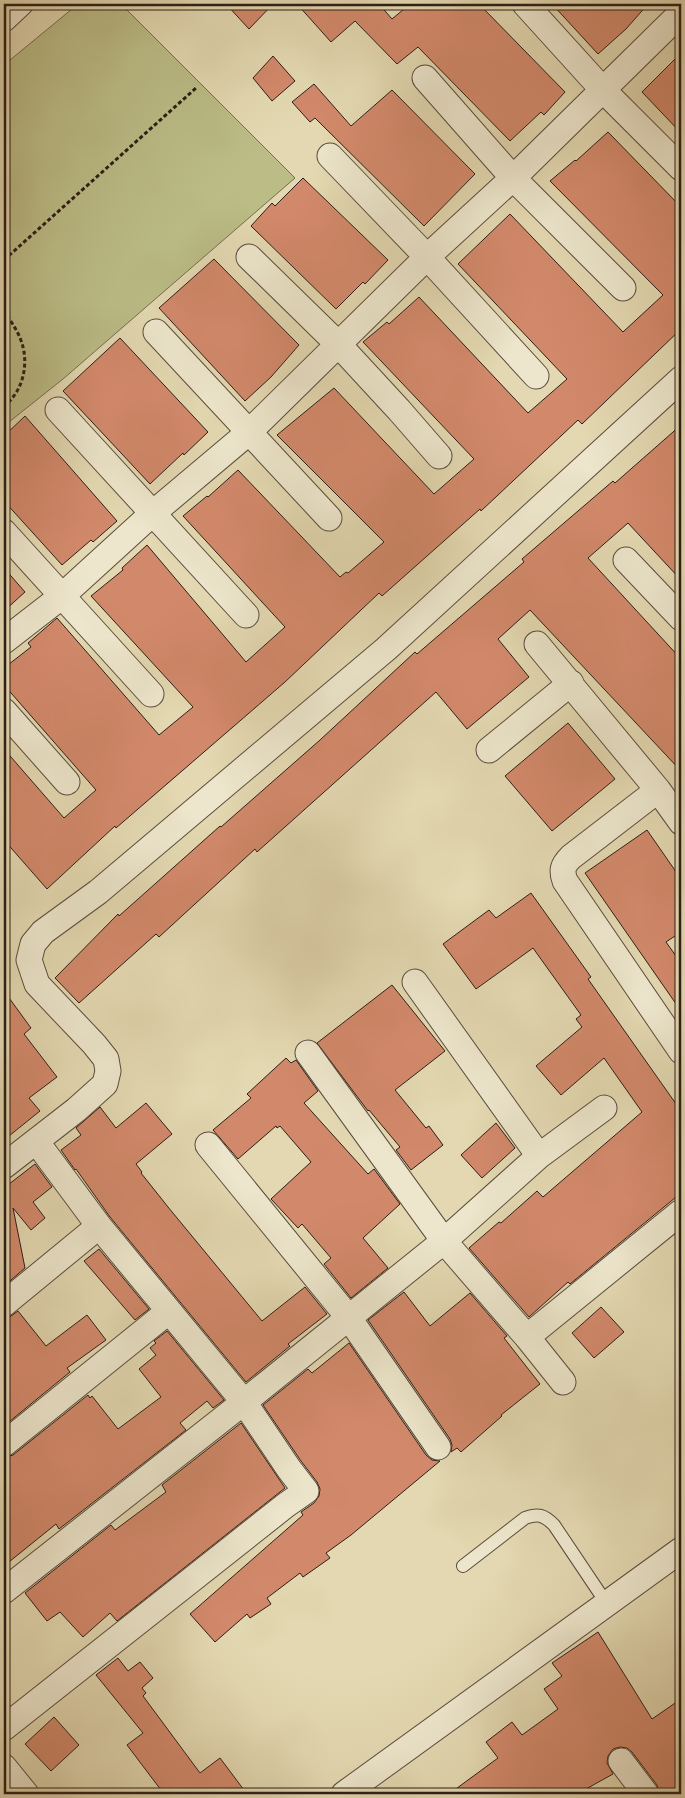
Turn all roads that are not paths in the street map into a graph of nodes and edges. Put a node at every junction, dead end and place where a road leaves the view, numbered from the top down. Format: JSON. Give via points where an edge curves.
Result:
{"nodes":[{"id":1,"x":20,"y":4,"type":"edge"},
{"id":2,"x":525,"y":4,"type":"edge"},
{"id":3,"x":681,"y":13,"type":"edge"},
{"id":4,"x":4,"y":19,"type":"edge"},
{"id":5,"x":424,"y":78,"type":"dead end"},
{"id":6,"x":603,"y":90,"type":"junction"},
{"id":7,"x":330,"y":156,"type":"dead end"},
{"id":8,"x":681,"y":168,"type":"edge"},
{"id":9,"x":513,"y":178,"type":"junction"},
{"id":10,"x":249,"y":257,"type":"dead end"},
{"id":11,"x":427,"y":257,"type":"junction"},
{"id":12,"x":623,"y":288,"type":"dead end"},
{"id":13,"x":156,"y":332,"type":"dead end"},
{"id":14,"x":339,"y":345,"type":"junction"},
{"id":15,"x":536,"y":376,"type":"dead end"},
{"id":16,"x":681,"y":379,"type":"edge"},
{"id":17,"x":58,"y":410,"type":"dead end"},
{"id":18,"x":248,"y":433,"type":"junction"},
{"id":19,"x":439,"y":456,"type":"dead end"},
{"id":20,"x":152,"y":513,"type":"junction"},
{"id":21,"x":330,"y":518,"type":"dead end"},
{"id":22,"x":4,"y":532,"type":"edge"},
{"id":23,"x":626,"y":560,"type":"dead end"},
{"id":24,"x":62,"y":596,"type":"junction"},
{"id":25,"x":246,"y":615,"type":"dead end"},
{"id":26,"x":681,"y":618,"type":"edge"},
{"id":27,"x":4,"y":641,"type":"edge"},
{"id":28,"x":537,"y":644,"type":"dead end"},
{"id":29,"x":571,"y":683,"type":"junction"},
{"id":30,"x":151,"y":694,"type":"dead end"},
{"id":31,"x":4,"y":711,"type":"edge"},
{"id":32,"x":489,"y":750,"type":"dead end"},
{"id":33,"x":67,"y":782,"type":"dead end"},
{"id":34,"x":658,"y":790,"type":"junction"},
{"id":35,"x":681,"y":822,"type":"edge"},
{"id":36,"x":415,"y":982,"type":"dead end"},
{"id":37,"x":681,"y":1051,"type":"edge"},
{"id":38,"x":308,"y":1053,"type":"dead end"},
{"id":39,"x":604,"y":1108,"type":"dead end"},
{"id":40,"x":36,"y":1141,"type":"junction"},
{"id":41,"x":208,"y":1145,"type":"dead end"},
{"id":42,"x":539,"y":1156,"type":"junction"},
{"id":43,"x":4,"y":1166,"type":"edge"},
{"id":44,"x":681,"y":1212,"type":"edge"},
{"id":45,"x":99,"y":1226,"type":"junction"},
{"id":46,"x":444,"y":1241,"type":"junction"},
{"id":47,"x":4,"y":1304,"type":"edge"},
{"id":48,"x":169,"y":1311,"type":"junction"},
{"id":49,"x":349,"y":1318,"type":"junction"},
{"id":50,"x":527,"y":1337,"type":"junction"},
{"id":51,"x":563,"y":1382,"type":"dead end"},
{"id":52,"x":244,"y":1402,"type":"junction"},
{"id":53,"x":4,"y":1444,"type":"edge"},
{"id":54,"x":438,"y":1447,"type":"dead end"},
{"id":55,"x":681,"y":1550,"type":"edge"},
{"id":56,"x":464,"y":1566,"type":"dead end"},
{"id":57,"x":4,"y":1591,"type":"edge"},
{"id":58,"x":607,"y":1604,"type":"junction"},
{"id":59,"x":4,"y":1728,"type":"edge"},
{"id":60,"x":622,"y":1761,"type":"dead end"},
{"id":61,"x":4,"y":1767,"type":"edge"},
{"id":62,"x":26,"y":1794,"type":"edge"},
{"id":63,"x":344,"y":1794,"type":"edge"},
{"id":64,"x":646,"y":1794,"type":"edge"}],
"edges":[{"from":1,"to":4,"type":"street"},
{"from":2,"to":6,"type":"street"},
{"from":3,"to":6,"type":"street"},
{"from":5,"to":9,"type":"street"},
{"from":6,"to":8,"type":"street"},
{"from":6,"to":9,"type":"street"},
{"from":7,"to":11,"type":"street"},
{"from":9,"to":11,"type":"street"},
{"from":9,"to":12,"type":"street"},
{"from":10,"to":14,"type":"street"},
{"from":11,"to":14,"type":"street"},
{"from":11,"to":15,"type":"street"},
{"from":13,"to":18,"type":"street"},
{"from":14,"to":18,"type":"street"},
{"from":14,"to":19,"type":"street"},
{"from":16,"to":40,"type":"street","via":[[386,648],[98,892],[43,932],[33,944],[29,960],[37,984],[94,1044],[106,1059],[108,1071],[105,1084]]},
{"from":17,"to":20,"type":"street"},
{"from":18,"to":20,"type":"street"},
{"from":18,"to":21,"type":"street"},
{"from":20,"to":24,"type":"street"},
{"from":20,"to":25,"type":"street"},
{"from":22,"to":24,"type":"street"},
{"from":23,"to":26,"type":"street"},
{"from":24,"to":27,"type":"street"},
{"from":24,"to":30,"type":"street"},
{"from":28,"to":29,"type":"street"},
{"from":29,"to":32,"type":"street"},
{"from":29,"to":34,"type":"street"},
{"from":31,"to":33,"type":"street"},
{"from":34,"to":35,"type":"street"},
{"from":34,"to":37,"type":"street","via":[[571,857],[563,865],[562,872],[564,881]]},
{"from":36,"to":42,"type":"street"},
{"from":38,"to":46,"type":"street"},
{"from":39,"to":42,"type":"street"},
{"from":40,"to":43,"type":"street"},
{"from":40,"to":45,"type":"street"},
{"from":41,"to":49,"type":"street"},
{"from":42,"to":46,"type":"street"},
{"from":44,"to":50,"type":"street"},
{"from":45,"to":47,"type":"street"},
{"from":45,"to":48,"type":"street"},
{"from":46,"to":49,"type":"street"},
{"from":46,"to":50,"type":"street"},
{"from":48,"to":52,"type":"street"},
{"from":48,"to":53,"type":"street"},
{"from":49,"to":52,"type":"street"},
{"from":49,"to":54,"type":"street"},
{"from":50,"to":51,"type":"street"},
{"from":52,"to":57,"type":"street"},
{"from":52,"to":59,"type":"street","via":[[306,1491]]},
{"from":55,"to":58,"type":"street"},
{"from":56,"to":58,"type":"lane","via":[[525,1518],[534,1514],[544,1515]]},
{"from":58,"to":63,"type":"street"},
{"from":60,"to":64,"type":"street"},
{"from":61,"to":62,"type":"street"}]}
